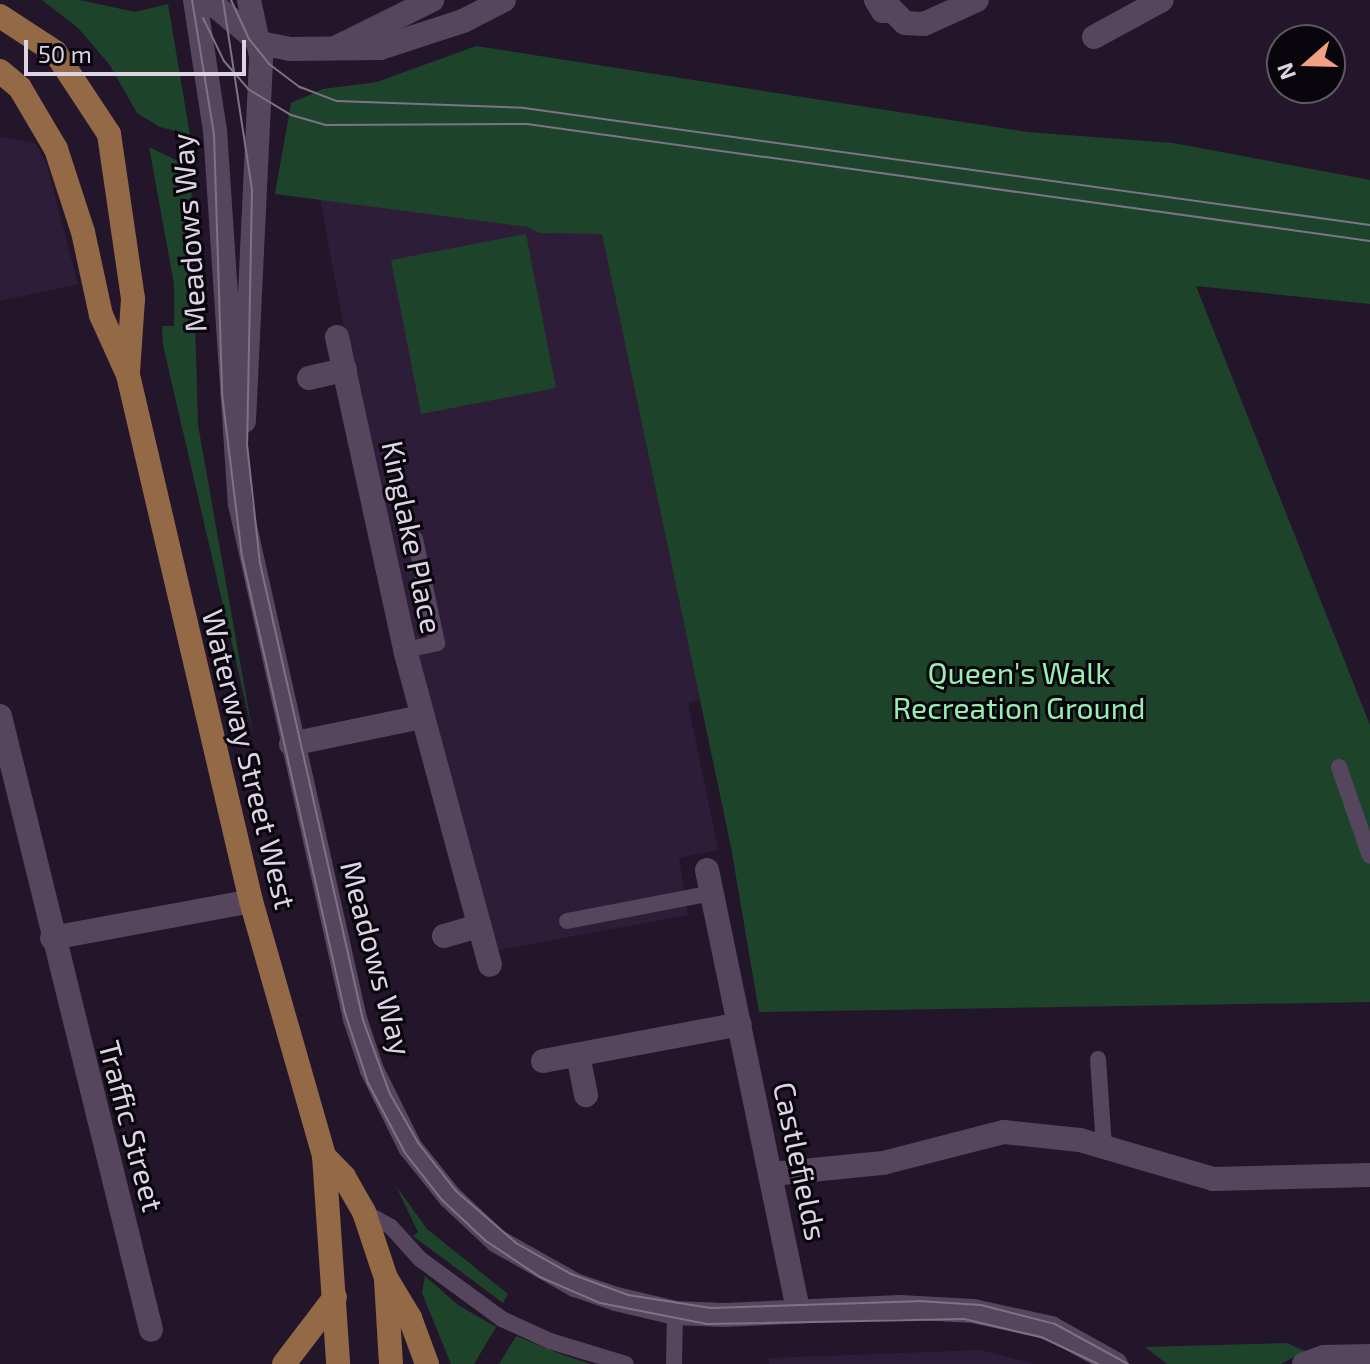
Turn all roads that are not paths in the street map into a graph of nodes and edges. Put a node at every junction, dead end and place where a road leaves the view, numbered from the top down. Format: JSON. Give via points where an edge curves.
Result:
{"nodes":[{"id":1,"x":195,"y":0,"type":"edge"},
{"id":2,"x":208,"y":0,"type":"edge"},
{"id":3,"x":249,"y":0,"type":"edge"},
{"id":4,"x":432,"y":0,"type":"edge"},
{"id":5,"x":504,"y":0,"type":"edge"},
{"id":6,"x":876,"y":0,"type":"edge"},
{"id":7,"x":977,"y":0,"type":"edge"},
{"id":8,"x":1162,"y":0,"type":"edge"},
{"id":9,"x":1117,"y":11,"type":"edge"},
{"id":10,"x":0,"y":16,"type":"edge"},
{"id":11,"x":1094,"y":37,"type":"dead end"},
{"id":12,"x":260,"y":43,"type":"junction"},
{"id":13,"x":337,"y":47,"type":"junction"},
{"id":14,"x":0,"y":71,"type":"edge"},
{"id":15,"x":337,"y":337,"type":"dead end"},
{"id":16,"x":345,"y":370,"type":"junction"},
{"id":17,"x":128,"y":375,"type":"junction"},
{"id":18,"x":309,"y":378,"type":"dead end"},
{"id":19,"x":237,"y":463,"type":"junction"},
{"id":20,"x":415,"y":539,"type":"dead end"},
{"id":21,"x":405,"y":650,"type":"junction"},
{"id":22,"x":0,"y":716,"type":"edge"},
{"id":23,"x":421,"y":717,"type":"junction"},
{"id":24,"x":291,"y":744,"type":"junction"},
{"id":25,"x":1339,"y":767,"type":"dead end"},
{"id":26,"x":9,"y":789,"type":"edge"},
{"id":27,"x":1370,"y":856,"type":"edge"},
{"id":28,"x":710,"y":881,"type":"joint"},
{"id":29,"x":251,"y":901,"type":"junction"},
{"id":30,"x":567,"y":921,"type":"dead end"},
{"id":31,"x":480,"y":926,"type":"junction"},
{"id":32,"x":444,"y":936,"type":"dead end"},
{"id":33,"x":52,"y":938,"type":"junction"},
{"id":34,"x":490,"y":965,"type":"dead end"},
{"id":35,"x":740,"y":1024,"type":"junction"},
{"id":36,"x":578,"y":1055,"type":"junction"},
{"id":37,"x":1098,"y":1059,"type":"dead end"},
{"id":38,"x":543,"y":1061,"type":"dead end"},
{"id":39,"x":586,"y":1095,"type":"dead end"},
{"id":40,"x":1104,"y":1147,"type":"junction"},
{"id":41,"x":324,"y":1156,"type":"junction"},
{"id":42,"x":772,"y":1174,"type":"junction"},
{"id":43,"x":1370,"y":1175,"type":"edge"},
{"id":44,"x":364,"y":1212,"type":"junction"},
{"id":45,"x":386,"y":1278,"type":"junction"},
{"id":46,"x":335,"y":1297,"type":"junction"},
{"id":47,"x":798,"y":1311,"type":"junction"},
{"id":48,"x":675,"y":1313,"type":"junction"},
{"id":49,"x":151,"y":1330,"type":"dead end"},
{"id":50,"x":1370,"y":1356,"type":"edge"},
{"id":51,"x":284,"y":1364,"type":"edge"},
{"id":52,"x":338,"y":1364,"type":"edge"},
{"id":53,"x":391,"y":1364,"type":"edge"},
{"id":54,"x":427,"y":1364,"type":"edge"},
{"id":55,"x":626,"y":1364,"type":"edge"},
{"id":56,"x":674,"y":1364,"type":"edge"},
{"id":57,"x":1116,"y":1364,"type":"edge"},
{"id":58,"x":1304,"y":1364,"type":"edge"}],
"edges":[{"from":1,"to":19,"type":"street","name":"Meadows Way","via":[[215,130]]},
{"from":2,"to":12,"type":"street"},
{"from":3,"to":12,"type":"street","name":"Meadows Way"},
{"from":4,"to":13,"type":"street"},
{"from":5,"to":13,"type":"street","via":[[463,21],[380,48]]},
{"from":6,"to":7,"type":"street","via":[[883,11],[892,10],[905,23],[924,24]]},
{"from":8,"to":9,"type":"street"},
{"from":9,"to":11,"type":"street"},
{"from":10,"to":17,"type":"main road","name":"Waterway Street West","via":[[55,52],[109,134],[133,299]]},
{"from":12,"to":13,"type":"street","via":[[290,49]]},
{"from":12,"to":19,"type":"street","name":"Meadows Way","via":[[247,401]]},
{"from":14,"to":17,"type":"main road","name":"Waterway Street West","via":[[20,88],[56,149],[83,232],[101,315]]},
{"from":15,"to":16,"type":"street","name":"Kinglake Place"},
{"from":16,"to":18,"type":"street"},
{"from":16,"to":21,"type":"street","name":"Kinglake Place"},
{"from":17,"to":29,"type":"main road","name":"Waterway Street West"},
{"from":19,"to":24,"type":"street","name":"Meadows Way","via":[[240,504]]},
{"from":20,"to":21,"type":"lane","via":[[437,643]]},
{"from":21,"to":23,"type":"street","name":"Kinglake Place"},
{"from":22,"to":26,"type":"street","name":"Traffic Street"},
{"from":23,"to":24,"type":"street"},
{"from":23,"to":31,"type":"street","name":"Kinglake Place"},
{"from":24,"to":48,"type":"street","name":"Meadows Way","via":[[355,1019],[372,1070],[410,1147],[450,1197],[522,1258],[575,1285]]},
{"from":25,"to":27,"type":"lane"},
{"from":26,"to":33,"type":"street","name":"Traffic Street"},
{"from":28,"to":30,"type":"lane"},
{"from":28,"to":35,"type":"street","name":"Castlefields"},
{"from":29,"to":33,"type":"street"},
{"from":29,"to":41,"type":"main road","name":"Waterway Street West"},
{"from":31,"to":32,"type":"street"},
{"from":31,"to":34,"type":"street","name":"Kinglake Place"},
{"from":33,"to":49,"type":"street","name":"Traffic Street"},
{"from":35,"to":36,"type":"street"},
{"from":35,"to":42,"type":"street","name":"Castlefields"},
{"from":36,"to":38,"type":"street"},
{"from":36,"to":39,"type":"street"},
{"from":37,"to":40,"type":"lane"},
{"from":40,"to":42,"type":"street","via":[[1045,1134],[1004,1132],[883,1163]]},
{"from":40,"to":43,"type":"street","via":[[1213,1179]]},
{"from":41,"to":44,"type":"main road","name":"Waterway Street West","via":[[344,1177]]},
{"from":41,"to":46,"type":"main road","name":"Waterway Street West"},
{"from":42,"to":47,"type":"street","name":"Castlefields"},
{"from":44,"to":45,"type":"main road","name":"Waterway Street West"},
{"from":44,"to":55,"type":"lane","via":[[391,1227],[420,1259],[502,1319],[550,1341]]},
{"from":45,"to":53,"type":"main road","name":"Waterway Street West"},
{"from":45,"to":54,"type":"main road","name":"Waterway Street West","via":[[410,1318]]},
{"from":46,"to":51,"type":"main road"},
{"from":46,"to":52,"type":"main road","name":"Waterway Street West"},
{"from":47,"to":48,"type":"street","name":"Meadows Way"},
{"from":47,"to":57,"type":"street","name":"Meadows Way","via":[[973,1311],[1051,1328]]},
{"from":48,"to":56,"type":"lane"},
{"from":50,"to":58,"type":"street","via":[[1324,1357]]}]}
